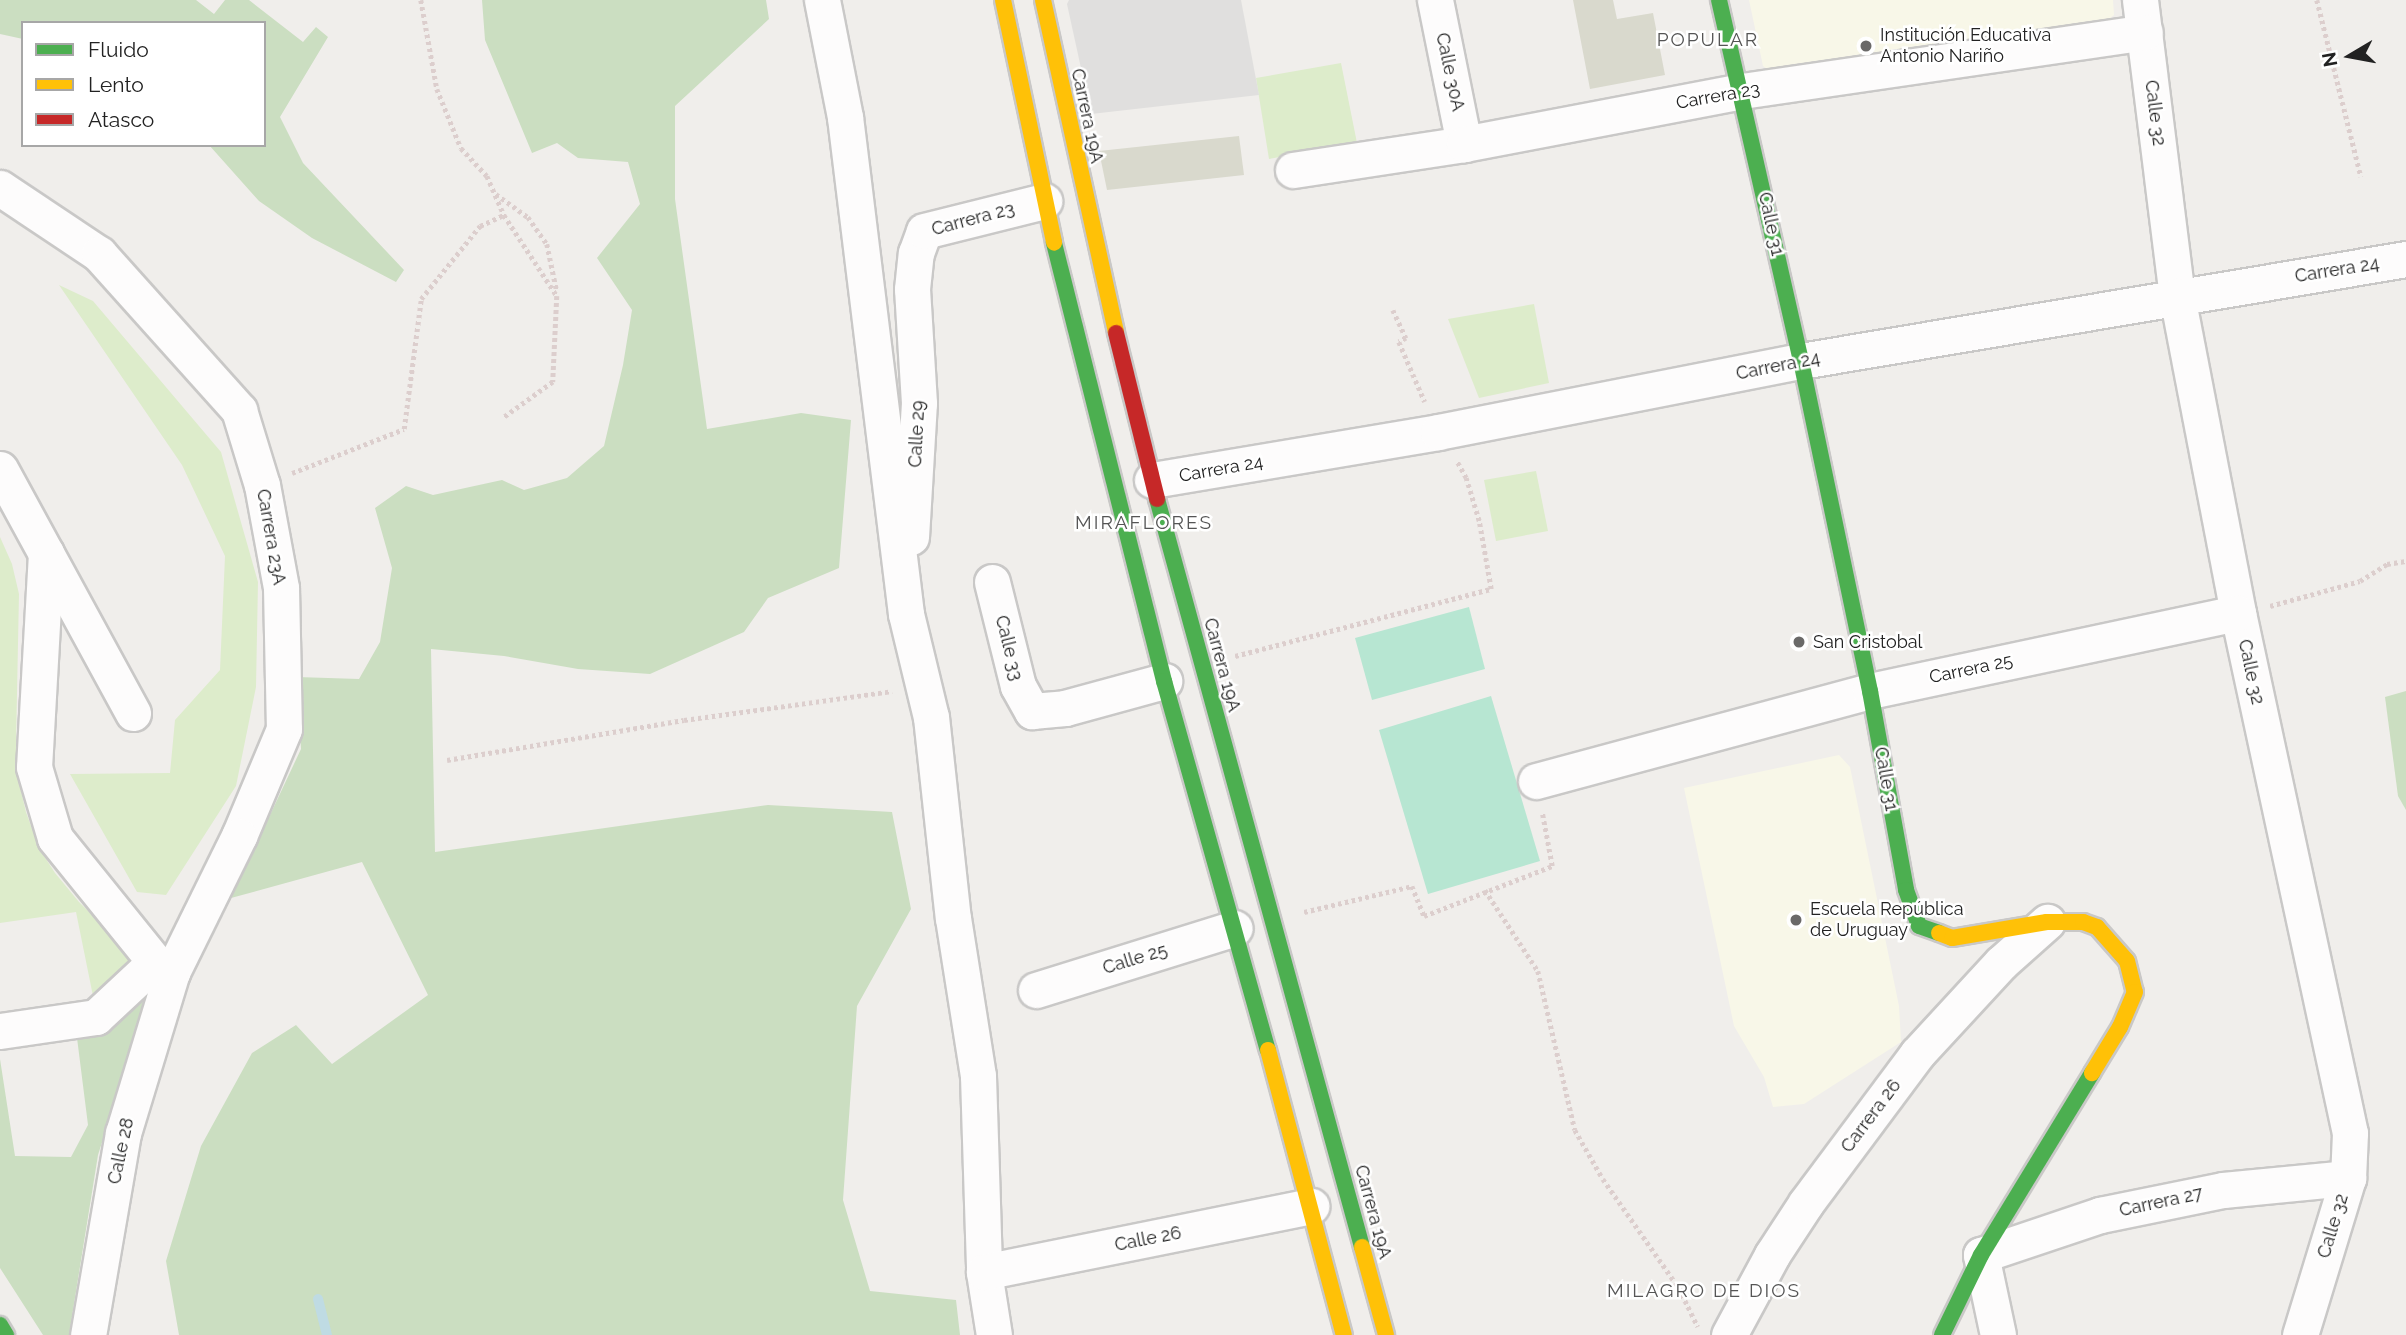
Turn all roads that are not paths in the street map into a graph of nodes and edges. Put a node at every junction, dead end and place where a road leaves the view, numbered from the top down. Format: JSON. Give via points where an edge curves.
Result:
{"nodes":[{"id":1,"x":822,"y":0,"type":"edge"},
{"id":2,"x":1003,"y":0,"type":"edge"},
{"id":3,"x":1043,"y":0,"type":"edge"},
{"id":4,"x":1435,"y":0,"type":"edge"},
{"id":5,"x":1719,"y":0,"type":"edge"},
{"id":6,"x":2142,"y":16,"type":"edge"},
{"id":7,"x":1742,"y":91,"type":"junction"},
{"id":8,"x":1464,"y":144,"type":"junction"},
{"id":9,"x":1293,"y":170,"type":"dead end"},
{"id":10,"x":0,"y":188,"type":"edge"},
{"id":11,"x":1044,"y":201,"type":"junction"},
{"id":12,"x":916,"y":253,"type":"joint"},
{"id":13,"x":2406,"y":259,"type":"edge"},
{"id":14,"x":2177,"y":296,"type":"junction"},
{"id":15,"x":1801,"y":361,"type":"junction"},
{"id":16,"x":0,"y":469,"type":"edge"},
{"id":17,"x":1152,"y":480,"type":"junction"},
{"id":18,"x":46,"y":553,"type":"junction"},
{"id":19,"x":992,"y":582,"type":"dead end"},
{"id":20,"x":2238,"y":612,"type":"junction"},
{"id":21,"x":906,"y":614,"type":"junction"},
{"id":22,"x":1164,"y":681,"type":"junction"},
{"id":23,"x":1871,"y":691,"type":"junction"},
{"id":24,"x":133,"y":713,"type":"dead end"},
{"id":25,"x":1536,"y":781,"type":"road end"},
{"id":26,"x":2047,"y":922,"type":"junction"},
{"id":27,"x":1235,"y":928,"type":"junction"},
{"id":28,"x":164,"y":967,"type":"junction"},
{"id":29,"x":1036,"y":989,"type":"dead end"},
{"id":30,"x":0,"y":1031,"type":"edge"},
{"id":31,"x":2348,"y":1178,"type":"junction"},
{"id":32,"x":1311,"y":1206,"type":"junction"},
{"id":33,"x":1981,"y":1255,"type":"junction"},
{"id":34,"x":985,"y":1272,"type":"junction"},
{"id":35,"x":0,"y":1325,"type":"edge"},
{"id":36,"x":6,"y":1335,"type":"edge"},
{"id":37,"x":88,"y":1335,"type":"edge"},
{"id":38,"x":994,"y":1335,"type":"edge"},
{"id":39,"x":1344,"y":1335,"type":"edge"},
{"id":40,"x":1386,"y":1335,"type":"edge"},
{"id":41,"x":1729,"y":1335,"type":"edge"},
{"id":42,"x":1942,"y":1335,"type":"edge"},
{"id":43,"x":1998,"y":1335,"type":"edge"},
{"id":44,"x":2300,"y":1335,"type":"edge"}],
"edges":[{"from":1,"to":21,"type":"street","via":[[845,117]]},
{"from":2,"to":11,"type":"main road"},
{"from":3,"to":17,"type":"main road","name":"Carrera 19A"},
{"from":4,"to":8,"type":"street","name":"Calle 30A"},
{"from":5,"to":7,"type":"main road","name":"Calle 31"},
{"from":6,"to":7,"type":"street","name":"Carrera 23"},
{"from":6,"to":14,"type":"street","name":"Calle 32"},
{"from":7,"to":8,"type":"street","name":"Carrera 23"},
{"from":7,"to":15,"type":"main road","name":"Calle 31"},
{"from":8,"to":9,"type":"street","name":"Carrera 23"},
{"from":10,"to":28,"type":"street","name":"Carrera 23A","via":[[99,254],[239,410],[262,485],[281,588],[284,729],[239,836]]},
{"from":11,"to":12,"type":"street","name":"Carrera 23","via":[[924,231]]},
{"from":11,"to":22,"type":"main road"},
{"from":12,"to":21,"type":"street","name":"Calle 29","via":[[912,289],[919,403]]},
{"from":13,"to":14,"type":"street","name":"Carrera 24"},
{"from":14,"to":15,"type":"street","name":"Carrera 24"},
{"from":14,"to":20,"type":"street","name":"Calle 32"},
{"from":15,"to":17,"type":"street","name":"Carrera 24","via":[[1438,432]]},
{"from":15,"to":23,"type":"main road","name":"Calle 31"},
{"from":16,"to":18,"type":"street"},
{"from":17,"to":40,"type":"main road","name":"Carrera 19A"},
{"from":18,"to":24,"type":"street"},
{"from":18,"to":28,"type":"street","via":[[34,767],[55,838]]},
{"from":19,"to":22,"type":"street","name":"Calle 33","via":[[1017,686],[1032,710],[1065,708]]},
{"from":20,"to":23,"type":"street","name":"Carrera 25"},
{"from":20,"to":31,"type":"street","name":"Calle 32","via":[[2350,1133]]},
{"from":21,"to":34,"type":"street","via":[[931,718],[953,918],[978,1076]]},
{"from":22,"to":27,"type":"main road"},
{"from":23,"to":25,"type":"street","name":"Carrera 25"},
{"from":23,"to":26,"type":"main road","name":"Calle 31","via":[[1906,890],[1919,926],[1952,938]]},
{"from":26,"to":33,"type":"main road","name":"Calle 31","via":[[2097,927],[2127,961],[2134,992],[2120,1027]]},
{"from":26,"to":41,"type":"street","name":"Carrera 26","via":[[2001,963],[1917,1054],[1806,1203]]},
{"from":27,"to":29,"type":"street","name":"Calle 25"},
{"from":27,"to":32,"type":"main road"},
{"from":28,"to":30,"type":"street","via":[[96,1017]]},
{"from":28,"to":37,"type":"street","name":"Calle 28","via":[[123,1133]]},
{"from":31,"to":33,"type":"street","name":"Carrera 27","via":[[2222,1190],[2113,1212]]},
{"from":31,"to":44,"type":"street","name":"Calle 32"},
{"from":32,"to":34,"type":"street","name":"Calle 26"},
{"from":32,"to":39,"type":"main road"},
{"from":33,"to":42,"type":"main road","name":"Calle 31"},
{"from":33,"to":43,"type":"street"},
{"from":34,"to":38,"type":"street"},
{"from":35,"to":36,"type":"main road"}]}
